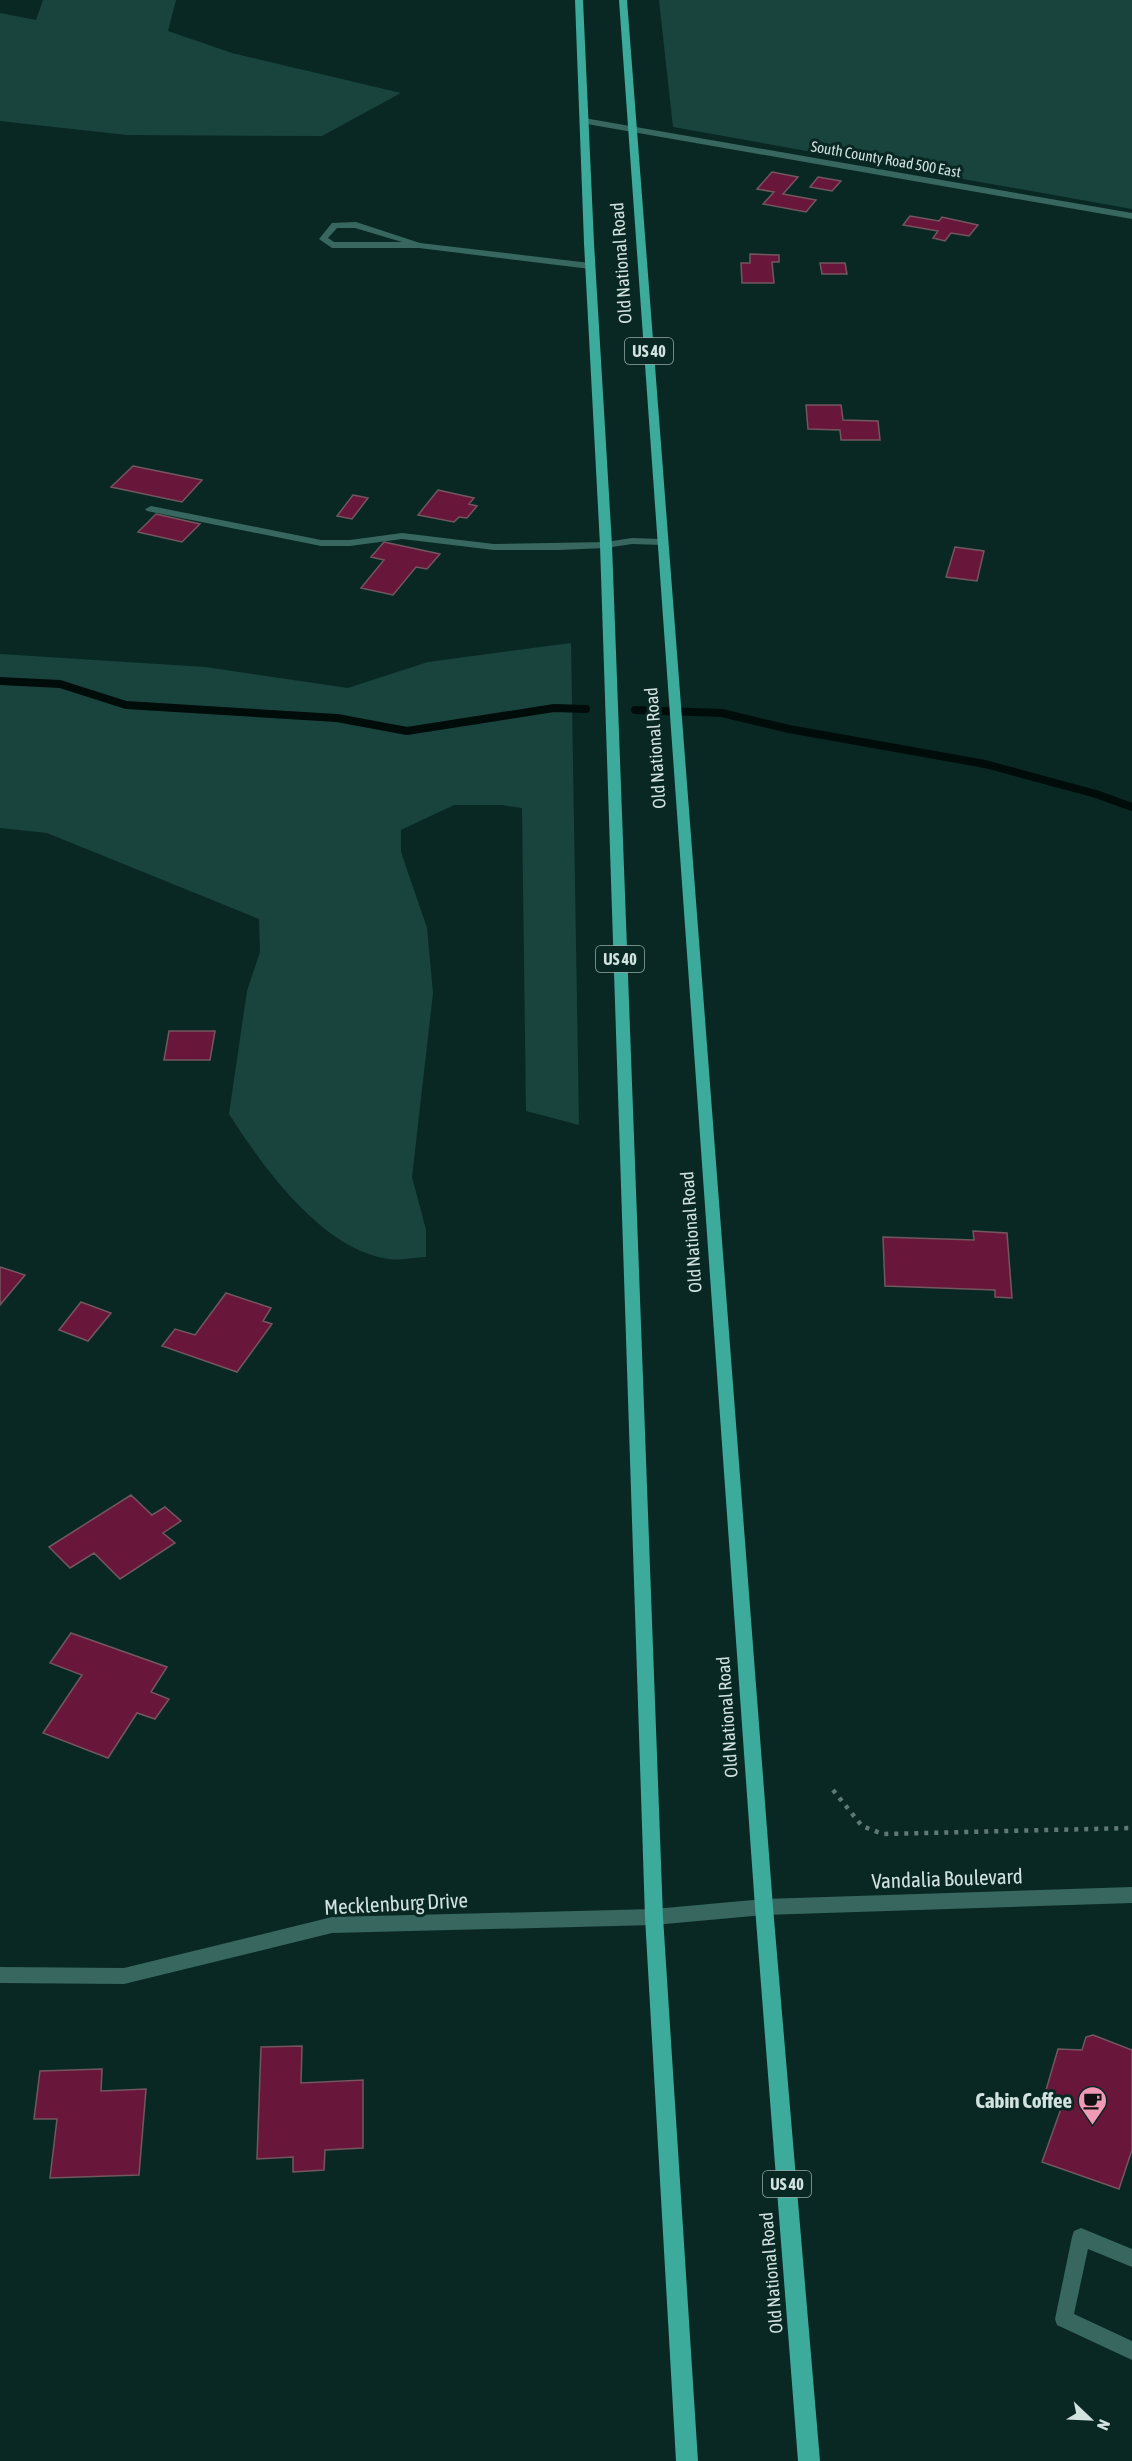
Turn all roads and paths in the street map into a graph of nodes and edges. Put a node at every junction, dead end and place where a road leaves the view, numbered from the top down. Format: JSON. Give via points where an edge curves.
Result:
{"nodes":[{"id":1,"x":579,"y":0,"type":"edge"},
{"id":2,"x":623,"y":0,"type":"edge"},
{"id":3,"x":584,"y":121,"type":"junction"},
{"id":4,"x":634,"y":130,"type":"junction"},
{"id":5,"x":1132,"y":216,"type":"edge"},
{"id":6,"x":419,"y":244,"type":"junction"},
{"id":7,"x":590,"y":266,"type":"junction"},
{"id":8,"x":151,"y":509,"type":"dead end"},
{"id":9,"x":662,"y":542,"type":"junction"},
{"id":10,"x":606,"y":545,"type":"junction"},
{"id":11,"x":833,"y":1790,"type":"dead end"},
{"id":12,"x":1132,"y":1828,"type":"edge"},
{"id":13,"x":1132,"y":1895,"type":"edge"},
{"id":14,"x":764,"y":1907,"type":"junction"},
{"id":15,"x":654,"y":1917,"type":"junction"},
{"id":16,"x":0,"y":1975,"type":"edge"},
{"id":17,"x":1132,"y":2258,"type":"edge"},
{"id":18,"x":1132,"y":2351,"type":"edge"},
{"id":19,"x":687,"y":2461,"type":"edge"},
{"id":20,"x":809,"y":2461,"type":"edge"}],
"edges":[{"from":1,"to":3,"type":"main road","name":"Old National Road","number":"US 40"},
{"from":2,"to":4,"type":"main road","name":"Old National Road","number":"US 40"},
{"from":3,"to":4,"type":"street","name":"South County Road 500 East"},
{"from":3,"to":7,"type":"main road","name":"Old National Road","number":"US 40"},
{"from":4,"to":5,"type":"street","name":"South County Road 500 East"},
{"from":4,"to":9,"type":"main road","name":"Old National Road","number":"US 40"},
{"from":6,"to":6,"type":"lane","via":[[332,245],[323,239],[334,225],[356,225]]},
{"from":6,"to":7,"type":"lane"},
{"from":7,"to":10,"type":"main road","name":"Old National Road","number":"US 40"},
{"from":8,"to":10,"type":"street","via":[[321,543],[402,536],[494,547]]},
{"from":9,"to":10,"type":"street"},
{"from":9,"to":14,"type":"main road","name":"Old National Road","number":"US 40"},
{"from":10,"to":15,"type":"main road","name":"Old National Road","number":"US 40"},
{"from":11,"to":12,"type":"path","via":[[862,1826],[883,1834]]},
{"from":13,"to":14,"type":"street","name":"Vandalia Boulevard"},
{"from":14,"to":15,"type":"street","name":"Mecklenburg Drive"},
{"from":14,"to":20,"type":"main road","name":"Old National Road","number":"US 40"},
{"from":15,"to":16,"type":"street","name":"Mecklenburg Drive","via":[[332,1926],[124,1976]]},
{"from":15,"to":19,"type":"main road","name":"Old National Road","number":"US 40"},
{"from":17,"to":18,"type":"lane","via":[[1082,2237],[1064,2319]]}]}
